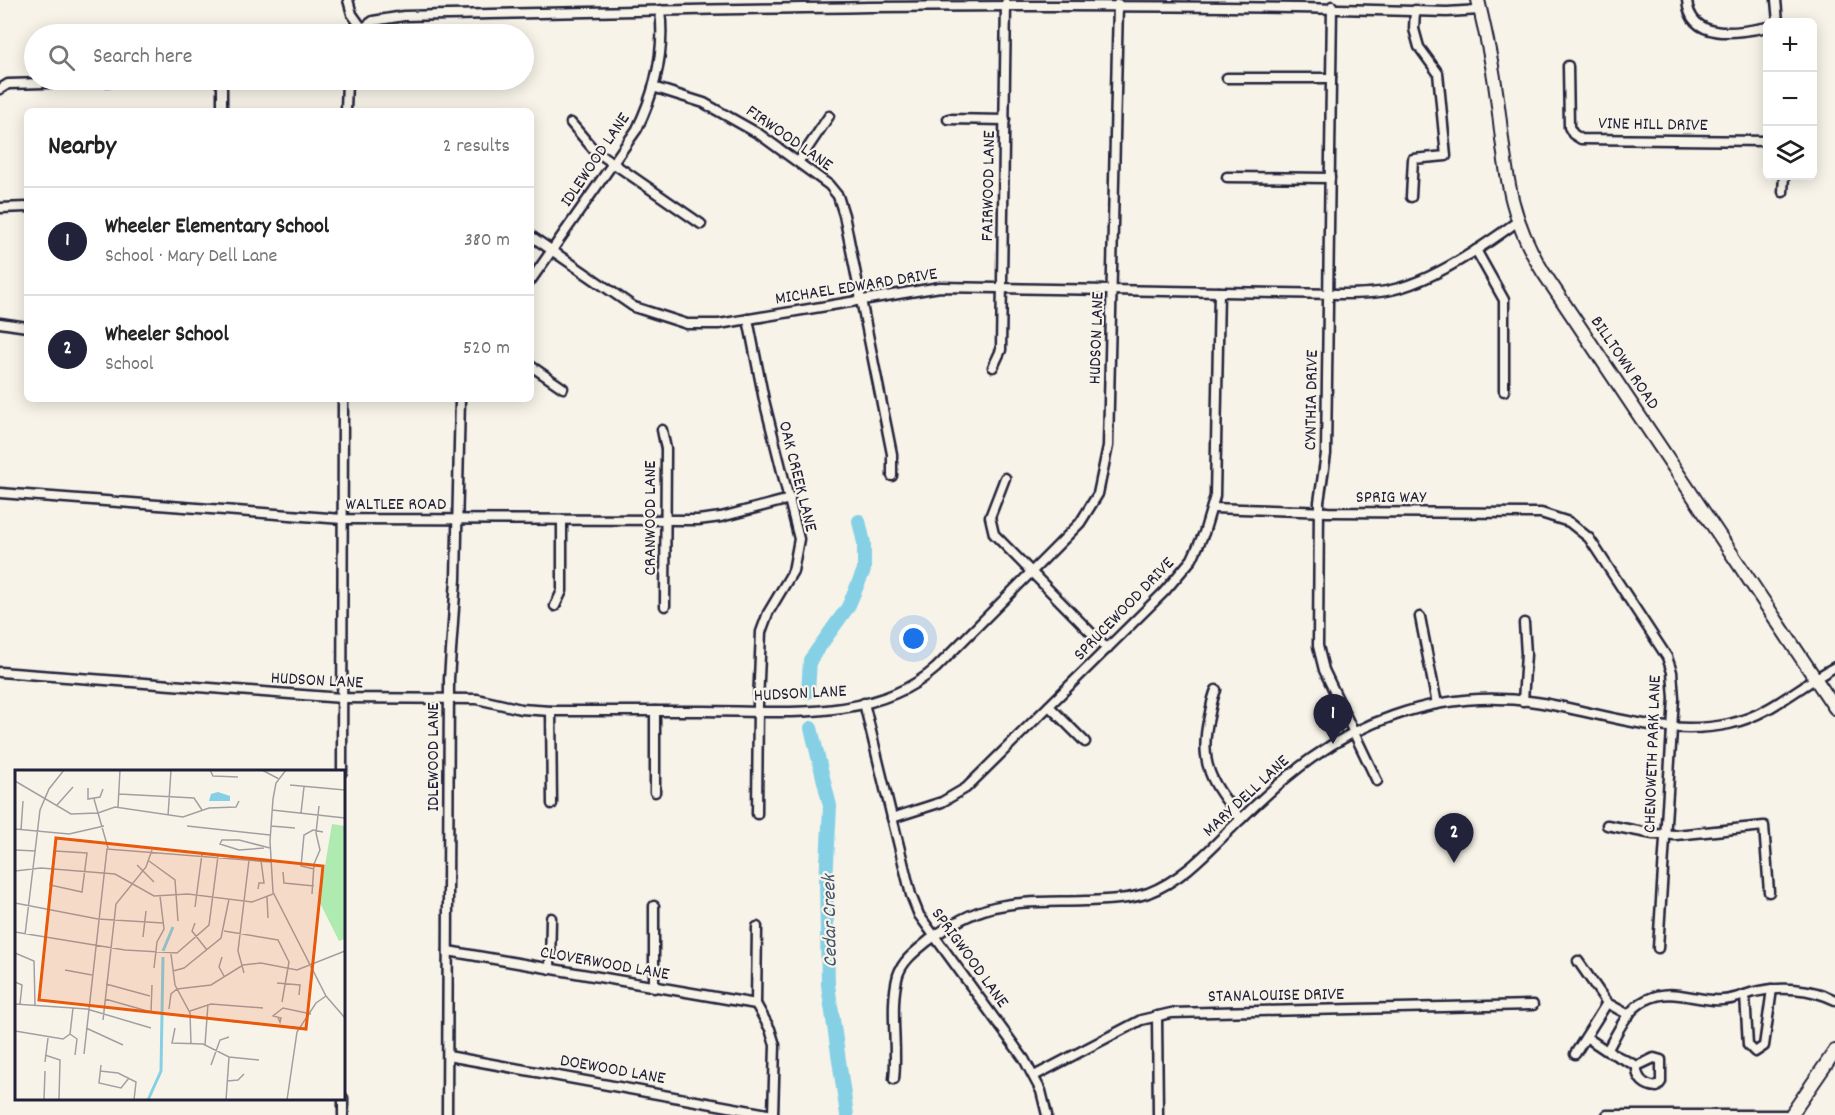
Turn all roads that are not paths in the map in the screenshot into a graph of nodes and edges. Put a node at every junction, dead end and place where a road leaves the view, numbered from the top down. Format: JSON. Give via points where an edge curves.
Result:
{"nodes":[{"id":1,"x":348,"y":0,"type":"edge"},
{"id":2,"x":1687,"y":0,"type":"edge"},
{"id":3,"x":1776,"y":0,"type":"edge"},
{"id":4,"x":1006,"y":3,"type":"junction"},
{"id":5,"x":1118,"y":4,"type":"junction"},
{"id":6,"x":1479,"y":5,"type":"edge"},
{"id":7,"x":1332,"y":6,"type":"junction"},
{"id":8,"x":660,"y":10,"type":"junction"},
{"id":9,"x":1415,"y":10,"type":"junction"},
{"id":10,"x":1778,"y":18,"type":"edge"},
{"id":11,"x":360,"y":24,"type":"edge"},
{"id":12,"x":371,"y":24,"type":"edge"},
{"id":13,"x":1763,"y":27,"type":"edge"},
{"id":14,"x":1568,"y":66,"type":"dead end"},
{"id":15,"x":1227,"y":78,"type":"dead end"},
{"id":16,"x":1331,"y":78,"type":"junction"},
{"id":17,"x":24,"y":84,"type":"edge"},
{"id":18,"x":653,"y":87,"type":"junction"},
{"id":19,"x":0,"y":88,"type":"edge"},
{"id":20,"x":219,"y":90,"type":"edge"},
{"id":21,"x":347,"y":90,"type":"edge"},
{"id":22,"x":222,"y":108,"type":"edge"},
{"id":23,"x":346,"y":108,"type":"edge"},
{"id":24,"x":829,"y":116,"type":"dead end"},
{"id":25,"x":948,"y":119,"type":"dead end"},
{"id":26,"x":1005,"y":120,"type":"junction"},
{"id":27,"x":571,"y":123,"type":"dead end"},
{"id":28,"x":1763,"y":141,"type":"edge"},
{"id":29,"x":799,"y":161,"type":"junction"},
{"id":30,"x":613,"y":163,"type":"junction"},
{"id":31,"x":1227,"y":177,"type":"dead end"},
{"id":32,"x":1330,"y":178,"type":"junction"},
{"id":33,"x":1784,"y":180,"type":"edge"},
{"id":34,"x":1783,"y":192,"type":"dead end"},
{"id":35,"x":1411,"y":197,"type":"dead end"},
{"id":36,"x":24,"y":207,"type":"edge"},
{"id":37,"x":0,"y":208,"type":"edge"},
{"id":38,"x":1518,"y":221,"type":"junction"},
{"id":39,"x":701,"y":224,"type":"dead end"},
{"id":40,"x":534,"y":238,"type":"edge"},
{"id":41,"x":1476,"y":250,"type":"junction"},
{"id":42,"x":552,"y":251,"type":"junction"},
{"id":43,"x":534,"y":276,"type":"edge"},
{"id":44,"x":1002,"y":287,"type":"junction"},
{"id":45,"x":1113,"y":290,"type":"junction"},
{"id":46,"x":1219,"y":292,"type":"junction"},
{"id":47,"x":1329,"y":294,"type":"junction"},
{"id":48,"x":860,"y":299,"type":"junction"},
{"id":49,"x":748,"y":319,"type":"junction"},
{"id":50,"x":0,"y":323,"type":"edge"},
{"id":51,"x":24,"y":327,"type":"edge"},
{"id":52,"x":993,"y":367,"type":"dead end"},
{"id":53,"x":534,"y":368,"type":"edge"},
{"id":54,"x":562,"y":388,"type":"dead end"},
{"id":55,"x":1504,"y":391,"type":"dead end"},
{"id":56,"x":343,"y":402,"type":"edge"},
{"id":57,"x":460,"y":402,"type":"edge"},
{"id":58,"x":662,"y":430,"type":"dead end"},
{"id":59,"x":892,"y":476,"type":"dead end"},
{"id":60,"x":1005,"y":478,"type":"dead end"},
{"id":61,"x":0,"y":493,"type":"edge"},
{"id":62,"x":790,"y":499,"type":"junction"},
{"id":63,"x":1212,"y":508,"type":"junction"},
{"id":64,"x":1319,"y":512,"type":"junction"},
{"id":65,"x":342,"y":519,"type":"junction"},
{"id":66,"x":456,"y":520,"type":"junction"},
{"id":67,"x":562,"y":520,"type":"junction"},
{"id":68,"x":665,"y":521,"type":"junction"},
{"id":69,"x":1569,"y":522,"type":"joint"},
{"id":70,"x":1031,"y":574,"type":"junction"},
{"id":71,"x":555,"y":606,"type":"dead end"},
{"id":72,"x":665,"y":606,"type":"dead end"},
{"id":73,"x":1420,"y":617,"type":"dead end"},
{"id":74,"x":1524,"y":623,"type":"dead end"},
{"id":75,"x":1107,"y":649,"type":"junction"},
{"id":76,"x":1835,"y":667,"type":"edge"},
{"id":77,"x":0,"y":672,"type":"edge"},
{"id":78,"x":1817,"y":679,"type":"junction"},
{"id":79,"x":1216,"y":690,"type":"dead end"},
{"id":80,"x":342,"y":698,"type":"junction"},
{"id":81,"x":449,"y":699,"type":"junction"},
{"id":82,"x":1523,"y":701,"type":"junction"},
{"id":83,"x":864,"y":703,"type":"junction"},
{"id":84,"x":1437,"y":704,"type":"junction"},
{"id":85,"x":1048,"y":706,"type":"junction"},
{"id":86,"x":1835,"y":708,"type":"edge"},
{"id":87,"x":551,"y":711,"type":"junction"},
{"id":88,"x":655,"y":711,"type":"junction"},
{"id":89,"x":758,"y":711,"type":"junction"},
{"id":90,"x":1672,"y":729,"type":"junction"},
{"id":91,"x":1354,"y":732,"type":"junction"},
{"id":92,"x":1085,"y":742,"type":"dead end"},
{"id":93,"x":342,"y":770,"type":"edge"},
{"id":94,"x":1377,"y":781,"type":"dead end"},
{"id":95,"x":655,"y":792,"type":"dead end"},
{"id":96,"x":552,"y":804,"type":"dead end"},
{"id":97,"x":758,"y":814,"type":"dead end"},
{"id":98,"x":892,"y":818,"type":"junction"},
{"id":99,"x":1241,"y":819,"type":"junction"},
{"id":100,"x":1607,"y":825,"type":"dead end"},
{"id":101,"x":1666,"y":834,"type":"junction"},
{"id":102,"x":1769,"y":892,"type":"dead end"},
{"id":103,"x":654,"y":906,"type":"dead end"},
{"id":104,"x":551,"y":918,"type":"dead end"},
{"id":105,"x":757,"y":927,"type":"dead end"},
{"id":106,"x":934,"y":937,"type":"junction"},
{"id":107,"x":1658,"y":948,"type":"dead end"},
{"id":108,"x":448,"y":951,"type":"junction"},
{"id":109,"x":1578,"y":961,"type":"dead end"},
{"id":110,"x":550,"y":969,"type":"junction"},
{"id":111,"x":654,"y":988,"type":"junction"},
{"id":112,"x":1772,"y":989,"type":"junction"},
{"id":113,"x":1745,"y":995,"type":"junction"},
{"id":114,"x":1835,"y":1000,"type":"edge"},
{"id":115,"x":756,"y":1004,"type":"junction"},
{"id":116,"x":1607,"y":1004,"type":"junction"},
{"id":117,"x":1533,"y":1005,"type":"dead end"},
{"id":118,"x":1629,"y":1015,"type":"junction"},
{"id":119,"x":1157,"y":1016,"type":"junction"},
{"id":120,"x":1586,"y":1037,"type":"junction"},
{"id":121,"x":1607,"y":1051,"type":"junction"},
{"id":122,"x":1835,"y":1051,"type":"edge"},
{"id":123,"x":1575,"y":1054,"type":"dead end"},
{"id":124,"x":447,"y":1056,"type":"junction"},
{"id":125,"x":1637,"y":1066,"type":"dead end"},
{"id":126,"x":1034,"y":1076,"type":"junction"},
{"id":127,"x":894,"y":1079,"type":"dead end"},
{"id":128,"x":447,"y":1115,"type":"edge"},
{"id":129,"x":773,"y":1115,"type":"edge"},
{"id":130,"x":1047,"y":1115,"type":"edge"},
{"id":131,"x":1158,"y":1115,"type":"edge"},
{"id":132,"x":1607,"y":1115,"type":"edge"},
{"id":133,"x":1785,"y":1115,"type":"edge"},
{"id":134,"x":1791,"y":1115,"type":"edge"}],
"edges":[{"from":1,"to":11,"type":"street"},
{"from":2,"to":13,"type":"street","via":[[1693,20],[1718,33]]},
{"from":3,"to":10,"type":"street"},
{"from":4,"to":5,"type":"street"},
{"from":4,"to":8,"type":"street"},
{"from":4,"to":26,"type":"street","name":"FAIRWOOD LANE"},
{"from":5,"to":7,"type":"street"},
{"from":5,"to":45,"type":"street","name":"HUDSON LANE"},
{"from":6,"to":9,"type":"street"},
{"from":6,"to":38,"type":"main road","name":"BILLTOWN ROAD","via":[[1496,89],[1509,194]]},
{"from":7,"to":9,"type":"street"},
{"from":7,"to":16,"type":"street","name":"CYNTHIA DRIVE"},
{"from":8,"to":12,"type":"street","via":[[404,16]]},
{"from":8,"to":18,"type":"street","name":"IDLEWOOD LANE","via":[[662,48]]},
{"from":9,"to":35,"type":"street","via":[[1414,29],[1419,47],[1438,73],[1446,156],[1413,159]]},
{"from":14,"to":28,"type":"street","name":"VINE HILL DRIVE","via":[[1569,127],[1581,139]]},
{"from":15,"to":16,"type":"street"},
{"from":16,"to":32,"type":"street","name":"CYNTHIA DRIVE"},
{"from":17,"to":19,"type":"street"},
{"from":18,"to":29,"type":"street","name":"FIRWOOD LANE","via":[[722,111]]},
{"from":18,"to":30,"type":"street","name":"IDLEWOOD LANE","via":[[637,129]]},
{"from":20,"to":22,"type":"street"},
{"from":21,"to":23,"type":"street"},
{"from":24,"to":29,"type":"street"},
{"from":25,"to":26,"type":"street"},
{"from":26,"to":44,"type":"street","name":"FAIRWOOD LANE"},
{"from":27,"to":30,"type":"street","via":[[581,138]]},
{"from":29,"to":48,"type":"street","name":"FIRWOOD LANE","via":[[838,196]]},
{"from":30,"to":39,"type":"street"},
{"from":30,"to":42,"type":"street","name":"IDLEWOOD LANE"},
{"from":31,"to":32,"type":"street"},
{"from":32,"to":47,"type":"street","name":"CYNTHIA DRIVE"},
{"from":33,"to":34,"type":"street"},
{"from":36,"to":37,"type":"street"},
{"from":38,"to":41,"type":"street","name":"MICHAEL EDWARD DRIVE"},
{"from":38,"to":78,"type":"main road","name":"BILLTOWN ROAD","via":[[1543,272]]},
{"from":40,"to":42,"type":"street","name":"MICHAEL EDWARD DRIVE"},
{"from":41,"to":47,"type":"street","name":"MICHAEL EDWARD DRIVE","via":[[1404,287],[1374,293]]},
{"from":41,"to":55,"type":"street","via":[[1505,305]]},
{"from":42,"to":43,"type":"street","name":"IDLEWOOD LANE"},
{"from":42,"to":49,"type":"street","name":"MICHAEL EDWARD DRIVE","via":[[644,312],[687,324]]},
{"from":44,"to":45,"type":"street","name":"MICHAEL EDWARD DRIVE"},
{"from":44,"to":48,"type":"street","name":"MICHAEL EDWARD DRIVE","via":[[940,287]]},
{"from":44,"to":52,"type":"street","name":"FAIRWOOD LANE","via":[[1000,354]]},
{"from":45,"to":46,"type":"street","name":"MICHAEL EDWARD DRIVE"},
{"from":45,"to":70,"type":"street","name":"HUDSON LANE","via":[[1104,477],[1087,514]]},
{"from":46,"to":47,"type":"street","name":"MICHAEL EDWARD DRIVE"},
{"from":46,"to":63,"type":"street","name":"SPRUCEWOOD DRIVE"},
{"from":47,"to":64,"type":"street","name":"CYNTHIA DRIVE","via":[[1326,453]]},
{"from":48,"to":49,"type":"street","name":"MICHAEL EDWARD DRIVE"},
{"from":48,"to":59,"type":"street","name":"FIRWOOD LANE","via":[[892,454]]},
{"from":49,"to":62,"type":"street","name":"OAK CREEK LANE"},
{"from":50,"to":51,"type":"street"},
{"from":53,"to":54,"type":"street"},
{"from":56,"to":65,"type":"street"},
{"from":57,"to":66,"type":"street","name":"IDLEWOOD LANE"},
{"from":58,"to":68,"type":"street","name":"CRANWOOD LANE","via":[[666,449]]},
{"from":60,"to":70,"type":"street","via":[[993,507],[992,528]]},
{"from":61,"to":65,"type":"street","name":"WALTLEE ROAD"},
{"from":62,"to":68,"type":"street","name":"WALTLEE ROAD","via":[[720,517]]},
{"from":62,"to":89,"type":"street","name":"OAK CREEK LANE","via":[[797,523],[798,552],[793,571],[761,632]]},
{"from":63,"to":64,"type":"street","name":"SPRIG WAY"},
{"from":63,"to":75,"type":"street","name":"SPRUCEWOOD DRIVE","via":[[1192,559]]},
{"from":64,"to":69,"type":"street","name":"SPRIG WAY","via":[[1541,513]]},
{"from":64,"to":91,"type":"street","name":"CYNTHIA DRIVE","via":[[1318,646],[1324,670]]},
{"from":65,"to":66,"type":"street","name":"WALTLEE ROAD"},
{"from":65,"to":80,"type":"street"},
{"from":66,"to":67,"type":"street","name":"WALTLEE ROAD"},
{"from":66,"to":81,"type":"street","name":"IDLEWOOD LANE"},
{"from":67,"to":68,"type":"street","name":"WALTLEE ROAD"},
{"from":67,"to":71,"type":"street","via":[[562,591]]},
{"from":68,"to":72,"type":"street","name":"CRANWOOD LANE"},
{"from":69,"to":90,"type":"street","name":"CHENOWETH PARK LANE","via":[[1589,538],[1667,657],[1673,681]]},
{"from":70,"to":75,"type":"street"},
{"from":70,"to":83,"type":"street","name":"HUDSON LANE","via":[[924,679],[906,690]]},
{"from":73,"to":84,"type":"street"},
{"from":74,"to":82,"type":"street"},
{"from":75,"to":85,"type":"street","name":"SPRUCEWOOD DRIVE"},
{"from":76,"to":78,"type":"street","name":"MARY DELL LANE"},
{"from":77,"to":80,"type":"street","name":"HUDSON LANE"},
{"from":78,"to":86,"type":"main road","name":"BILLTOWN ROAD"},
{"from":78,"to":90,"type":"street","name":"MARY DELL LANE","via":[[1745,720],[1714,727]]},
{"from":79,"to":99,"type":"street","via":[[1205,738],[1206,761],[1212,781]]},
{"from":80,"to":81,"type":"street","name":"HUDSON LANE"},
{"from":80,"to":93,"type":"street"},
{"from":81,"to":87,"type":"street","name":"HUDSON LANE","via":[[477,699]]},
{"from":81,"to":108,"type":"street","name":"IDLEWOOD LANE"},
{"from":82,"to":84,"type":"street","name":"MARY DELL LANE","via":[[1487,699]]},
{"from":82,"to":90,"type":"street","name":"MARY DELL LANE"},
{"from":83,"to":89,"type":"street","name":"HUDSON LANE","via":[[830,710]]},
{"from":83,"to":98,"type":"street","name":"SPRIGWOOD LANE"},
{"from":84,"to":91,"type":"street","name":"MARY DELL LANE","via":[[1392,716]]},
{"from":85,"to":92,"type":"street"},
{"from":85,"to":98,"type":"street","name":"SPRUCEWOOD DRIVE","via":[[959,793]]},
{"from":87,"to":88,"type":"street","name":"HUDSON LANE"},
{"from":87,"to":96,"type":"street"},
{"from":88,"to":89,"type":"street","name":"HUDSON LANE"},
{"from":88,"to":95,"type":"street"},
{"from":89,"to":97,"type":"street","name":"OAK CREEK LANE"},
{"from":90,"to":101,"type":"street","name":"CHENOWETH PARK LANE"},
{"from":91,"to":94,"type":"street","name":"CYNTHIA DRIVE"},
{"from":91,"to":99,"type":"street","name":"MARY DELL LANE","via":[[1295,769]]},
{"from":98,"to":106,"type":"street","name":"SPRIGWOOD LANE","via":[[914,901]]},
{"from":99,"to":106,"type":"street","name":"MARY DELL LANE","via":[[1191,868],[1148,892],[1122,899],[990,906]]},
{"from":100,"to":101,"type":"street"},
{"from":101,"to":102,"type":"street","via":[[1764,826]]},
{"from":101,"to":107,"type":"street","name":"CHENOWETH PARK LANE"},
{"from":103,"to":111,"type":"street"},
{"from":104,"to":110,"type":"street"},
{"from":105,"to":115,"type":"street"},
{"from":106,"to":126,"type":"street","name":"SPRIGWOOD LANE"},
{"from":106,"to":127,"type":"street","name":"MARY DELL LANE","via":[[907,959],[897,979]]},
{"from":108,"to":110,"type":"street","name":"CLOVERWOOD LANE"},
{"from":108,"to":124,"type":"street","name":"IDLEWOOD LANE"},
{"from":109,"to":116,"type":"street"},
{"from":110,"to":111,"type":"street","name":"CLOVERWOOD LANE"},
{"from":111,"to":115,"type":"street","name":"CLOVERWOOD LANE"},
{"from":112,"to":113,"type":"street"},
{"from":112,"to":113,"type":"street","via":[[1764,1046],[1755,1052],[1748,1045]]},
{"from":112,"to":114,"type":"street","via":[[1808,991]]},
{"from":113,"to":118,"type":"street","via":[[1722,1000],[1665,993],[1645,1000]]},
{"from":115,"to":129,"type":"street","via":[[775,1046]]},
{"from":116,"to":118,"type":"street"},
{"from":116,"to":120,"type":"street"},
{"from":117,"to":119,"type":"street","name":"STANALOUISE DRIVE"},
{"from":118,"to":121,"type":"street"},
{"from":119,"to":126,"type":"street","name":"STANALOUISE DRIVE","via":[[1141,1020]]},
{"from":119,"to":131,"type":"street"},
{"from":120,"to":121,"type":"street"},
{"from":120,"to":123,"type":"street"},
{"from":121,"to":125,"type":"street"},
{"from":122,"to":134,"type":"main road"},
{"from":124,"to":128,"type":"street","name":"IDLEWOOD LANE"},
{"from":124,"to":129,"type":"street","name":"DOEWOOD LANE"},
{"from":126,"to":130,"type":"street","name":"SPRIGWOOD LANE"},
{"from":132,"to":133,"type":"street"}]}
